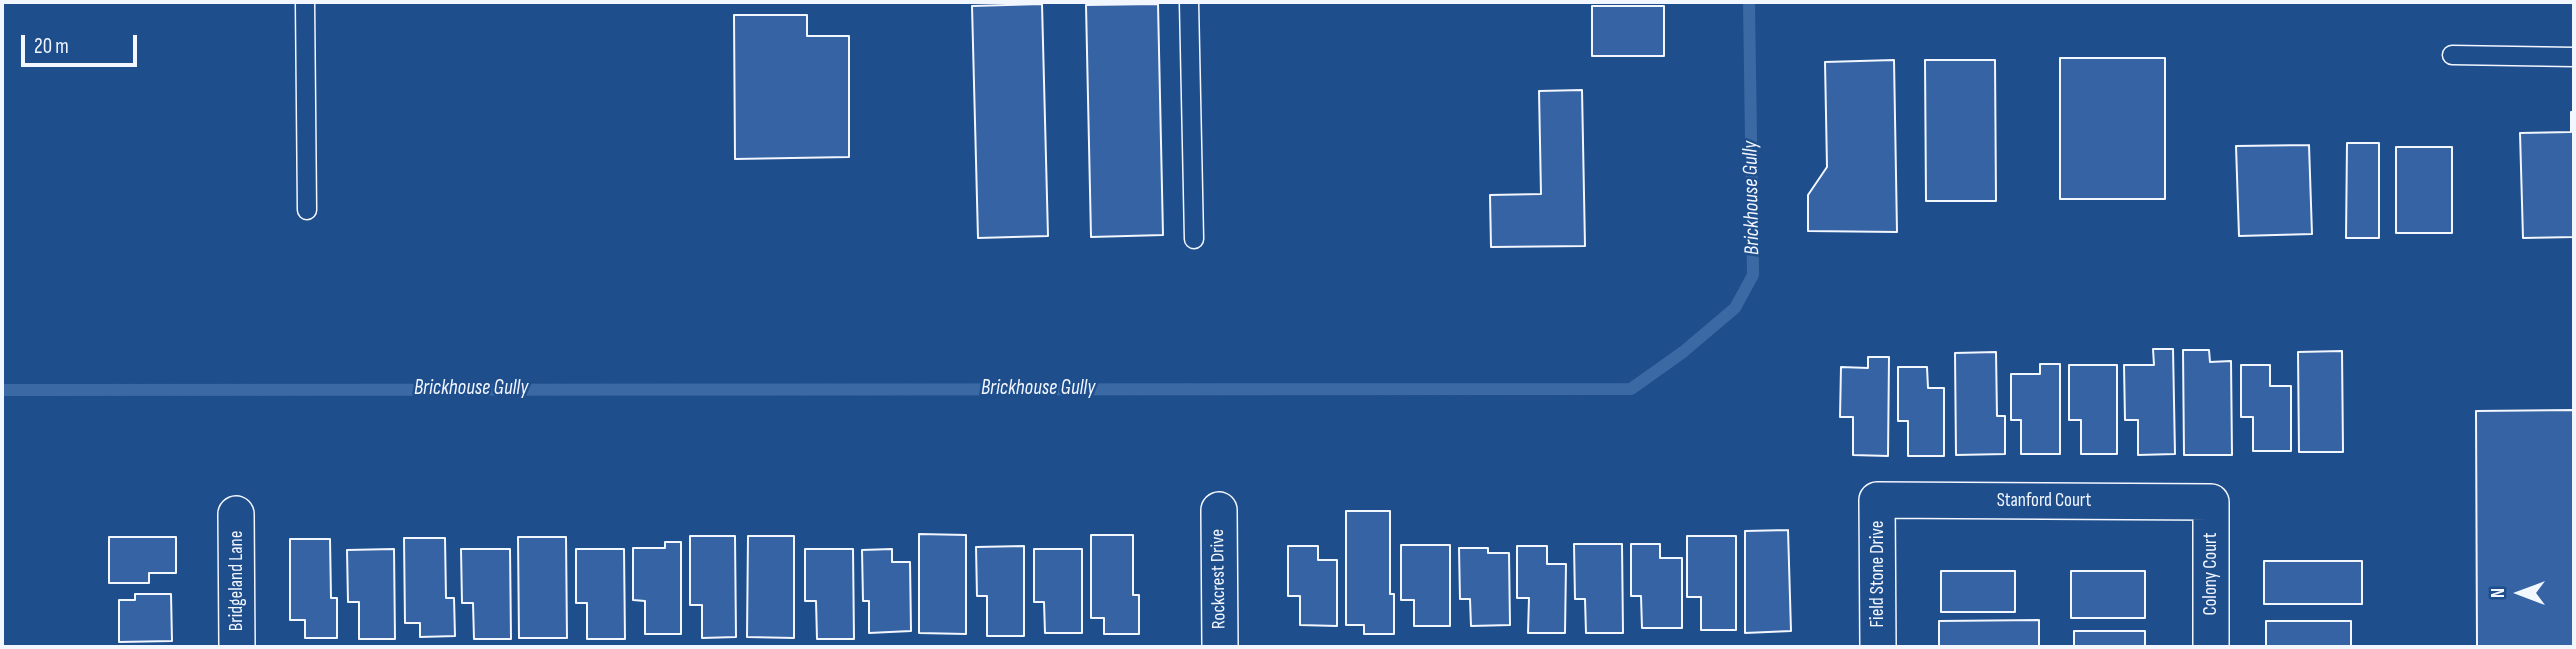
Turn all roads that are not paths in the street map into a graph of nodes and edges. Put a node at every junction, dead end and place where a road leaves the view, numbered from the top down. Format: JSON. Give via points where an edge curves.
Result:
{"nodes":[{"id":1,"x":304,"y":2,"type":"edge"},
{"id":2,"x":1189,"y":2,"type":"edge"},
{"id":3,"x":2452,"y":55,"type":"dead end"},
{"id":4,"x":2574,"y":57,"type":"edge"},
{"id":5,"x":307,"y":210,"type":"dead end"},
{"id":6,"x":1194,"y":239,"type":"dead end"},
{"id":7,"x":1877,"y":500,"type":"joint"},
{"id":8,"x":2211,"y":502,"type":"joint"},
{"id":9,"x":1219,"y":510,"type":"dead end"},
{"id":10,"x":236,"y":514,"type":"dead end"},
{"id":11,"x":237,"y":647,"type":"edge"},
{"id":12,"x":1220,"y":647,"type":"edge"},
{"id":13,"x":1878,"y":647,"type":"edge"},
{"id":14,"x":2211,"y":647,"type":"edge"}],
"edges":[{"from":1,"to":5,"type":"lane"},
{"from":2,"to":6,"type":"lane"},
{"from":3,"to":4,"type":"lane"},
{"from":7,"to":8,"type":"street","name":"Stanford Court"},
{"from":7,"to":13,"type":"street","name":"Field Stone Drive"},
{"from":8,"to":14,"type":"street","name":"Colony Court"},
{"from":9,"to":12,"type":"street","name":"Rockcrest Drive"},
{"from":10,"to":11,"type":"street","name":"Bridgeland Lane"}]}
